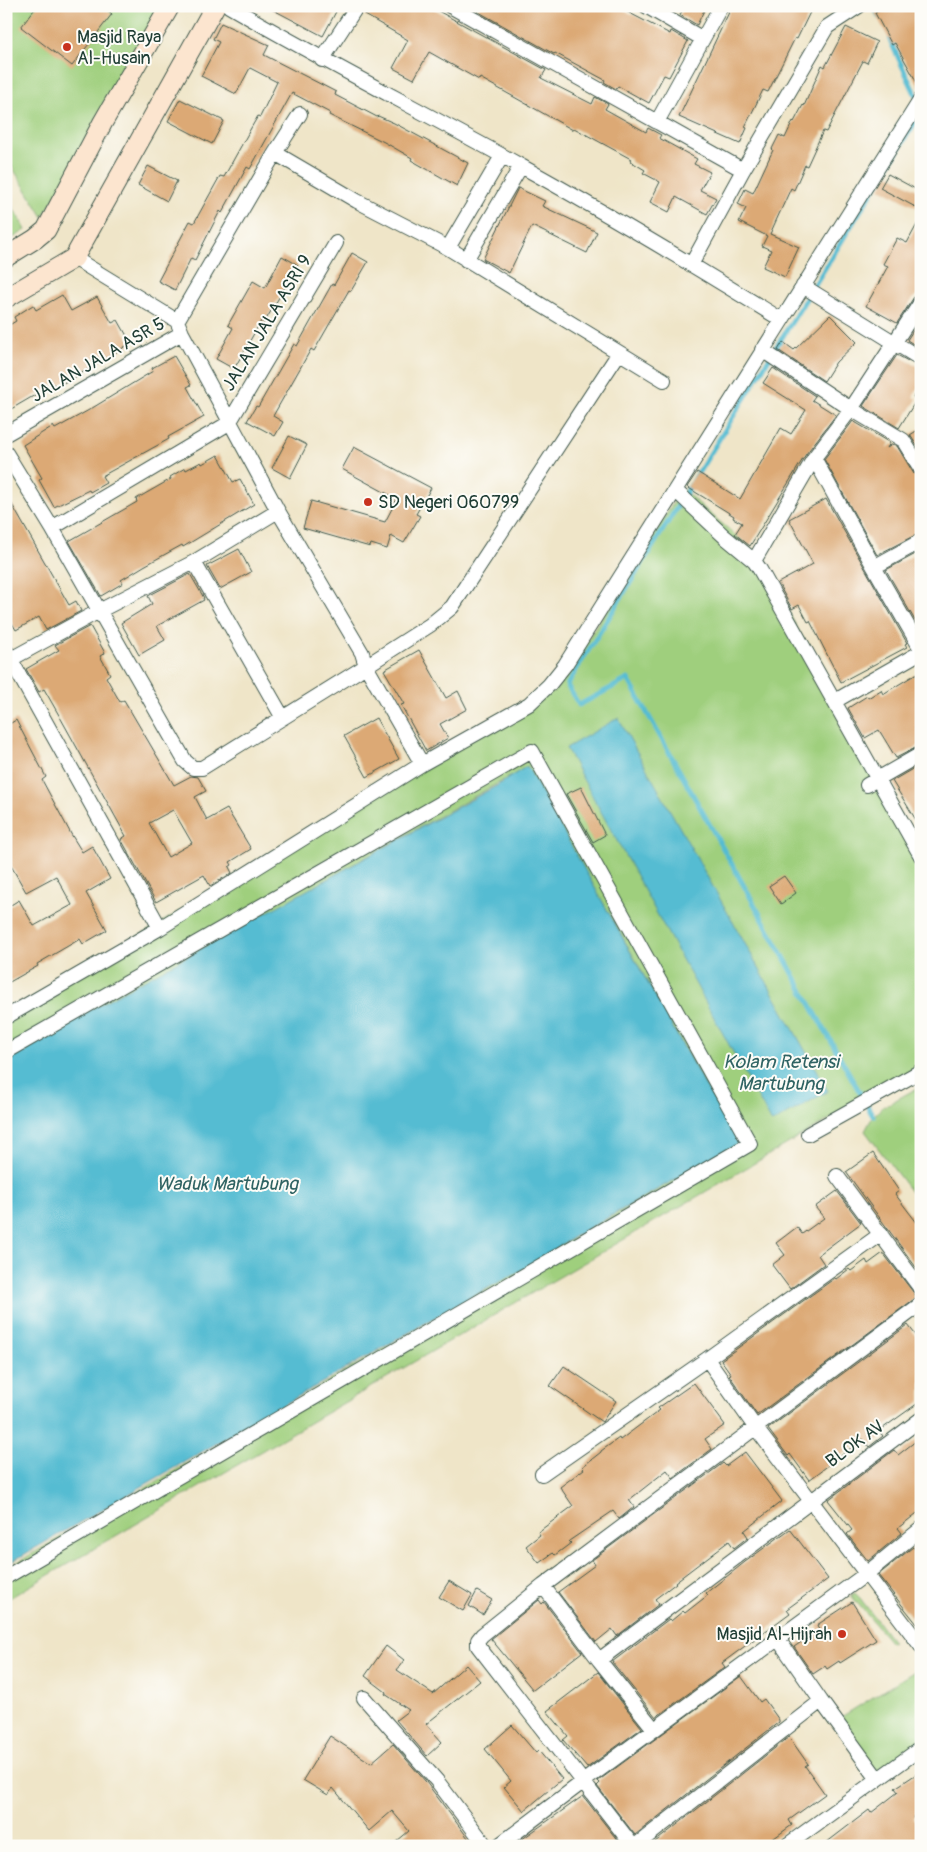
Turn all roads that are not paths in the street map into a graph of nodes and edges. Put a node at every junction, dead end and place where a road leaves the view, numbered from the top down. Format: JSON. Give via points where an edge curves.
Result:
{"nodes":[{"id":1,"x":170,"y":6,"type":"edge"},
{"id":2,"x":215,"y":6,"type":"edge"},
{"id":3,"x":229,"y":6,"type":"edge"},
{"id":4,"x":357,"y":6,"type":"edge"},
{"id":5,"x":450,"y":6,"type":"edge"},
{"id":6,"x":646,"y":6,"type":"edge"},
{"id":7,"x":722,"y":6,"type":"edge"},
{"id":8,"x":859,"y":6,"type":"edge"},
{"id":9,"x":703,"y":39,"type":"junction"},
{"id":10,"x":322,"y":60,"type":"junction"},
{"id":11,"x":918,"y":104,"type":"edge"},
{"id":12,"x":300,"y":114,"type":"dead end"},
{"id":13,"x":657,"y":122,"type":"junction"},
{"id":14,"x":275,"y":153,"type":"junction"},
{"id":15,"x":502,"y":156,"type":"junction"},
{"id":16,"x":521,"y":166,"type":"junction"},
{"id":17,"x":743,"y":170,"type":"junction"},
{"id":18,"x":336,"y":243,"type":"dead end"},
{"id":19,"x":448,"y":248,"type":"junction"},
{"id":20,"x":6,"y":257,"type":"edge"},
{"id":21,"x":74,"y":258,"type":"junction"},
{"id":22,"x":466,"y":260,"type":"junction"},
{"id":23,"x":691,"y":265,"type":"junction"},
{"id":24,"x":808,"y":289,"type":"junction"},
{"id":25,"x":6,"y":298,"type":"edge"},
{"id":26,"x":921,"y":302,"type":"edge"},
{"id":27,"x":782,"y":320,"type":"junction"},
{"id":28,"x":180,"y":327,"type":"junction"},
{"id":29,"x":894,"y":342,"type":"junction"},
{"id":30,"x":619,"y":353,"type":"junction"},
{"id":31,"x":768,"y":354,"type":"junction"},
{"id":32,"x":921,"y":359,"type":"edge"},
{"id":33,"x":664,"y":380,"type":"dead end"},
{"id":34,"x":851,"y":408,"type":"junction"},
{"id":35,"x":229,"y":423,"type":"junction"},
{"id":36,"x":6,"y":434,"type":"edge"},
{"id":37,"x":6,"y":453,"type":"edge"},
{"id":38,"x":814,"y":458,"type":"junction"},
{"id":39,"x":921,"y":469,"type":"edge"},
{"id":40,"x":680,"y":495,"type":"junction"},
{"id":41,"x":278,"y":511,"type":"junction"},
{"id":42,"x":52,"y":528,"type":"junction"},
{"id":43,"x":921,"y":541,"type":"edge"},
{"id":44,"x":754,"y":561,"type":"junction"},
{"id":45,"x":194,"y":562,"type":"junction"},
{"id":46,"x":874,"y":567,"type":"junction"},
{"id":47,"x":99,"y":611,"type":"junction"},
{"id":48,"x":921,"y":651,"type":"edge"},
{"id":49,"x":9,"y":655,"type":"edge"},
{"id":50,"x":366,"y":666,"type":"junction"},
{"id":51,"x":835,"y":701,"type":"junction"},
{"id":52,"x":283,"y":718,"type":"junction"},
{"id":53,"x":921,"y":754,"type":"edge"},
{"id":54,"x":422,"y":764,"type":"junction"},
{"id":55,"x":873,"y":781,"type":"junction"},
{"id":56,"x":921,"y":856,"type":"edge"},
{"id":57,"x":160,"y":928,"type":"junction"},
{"id":58,"x":6,"y":1017,"type":"edge"},
{"id":59,"x":6,"y":1052,"type":"edge"},
{"id":60,"x":921,"y":1071,"type":"edge"},
{"id":61,"x":808,"y":1134,"type":"dead end"},
{"id":62,"x":837,"y":1176,"type":"dead end"},
{"id":63,"x":881,"y":1234,"type":"junction"},
{"id":64,"x":921,"y":1289,"type":"edge"},
{"id":65,"x":921,"y":1304,"type":"edge"},
{"id":66,"x":707,"y":1359,"type":"junction"},
{"id":67,"x":921,"y":1419,"type":"edge"},
{"id":68,"x":755,"y":1427,"type":"junction"},
{"id":69,"x":542,"y":1474,"type":"dead end"},
{"id":70,"x":811,"y":1500,"type":"junction"},
{"id":71,"x":921,"y":1529,"type":"edge"},
{"id":72,"x":866,"y":1574,"type":"junction"},
{"id":73,"x":6,"y":1577,"type":"edge"},
{"id":74,"x":543,"y":1586,"type":"junction"},
{"id":75,"x":778,"y":1638,"type":"junction"},
{"id":76,"x":921,"y":1646,"type":"edge"},
{"id":77,"x":599,"y":1660,"type":"junction"},
{"id":78,"x":364,"y":1698,"type":"dead end"},
{"id":79,"x":821,"y":1701,"type":"junction"},
{"id":80,"x":654,"y":1729,"type":"junction"},
{"id":81,"x":921,"y":1748,"type":"edge"},
{"id":82,"x":877,"y":1778,"type":"junction"},
{"id":83,"x":584,"y":1780,"type":"junction"},
{"id":84,"x":486,"y":1846,"type":"edge"},
{"id":85,"x":498,"y":1846,"type":"edge"},
{"id":86,"x":634,"y":1846,"type":"edge"},
{"id":87,"x":786,"y":1846,"type":"edge"}],
"edges":[{"from":1,"to":20,"type":"street","via":[[46,230]]},
{"from":2,"to":21,"type":"street"},
{"from":3,"to":10,"type":"street"},
{"from":4,"to":10,"type":"street"},
{"from":5,"to":13,"type":"street"},
{"from":6,"to":9,"type":"street"},
{"from":7,"to":9,"type":"street"},
{"from":8,"to":17,"type":"street","via":[[827,27]]},
{"from":9,"to":13,"type":"street"},
{"from":10,"to":15,"type":"street"},
{"from":11,"to":24,"type":"street"},
{"from":12,"to":14,"type":"street"},
{"from":13,"to":17,"type":"street"},
{"from":14,"to":19,"type":"street"},
{"from":14,"to":28,"type":"street"},
{"from":15,"to":16,"type":"street"},
{"from":15,"to":19,"type":"street"},
{"from":16,"to":22,"type":"street"},
{"from":16,"to":23,"type":"street"},
{"from":17,"to":23,"type":"street"},
{"from":18,"to":35,"type":"street","name":"JALAN JALA ASRI 9"},
{"from":19,"to":22,"type":"street"},
{"from":21,"to":25,"type":"street"},
{"from":21,"to":28,"type":"street"},
{"from":22,"to":30,"type":"street"},
{"from":23,"to":27,"type":"street"},
{"from":24,"to":27,"type":"street"},
{"from":24,"to":29,"type":"street"},
{"from":26,"to":29,"type":"street"},
{"from":27,"to":31,"type":"street"},
{"from":28,"to":35,"type":"street"},
{"from":28,"to":36,"type":"street","name":"JALAN JALA ASR 5"},
{"from":29,"to":32,"type":"street"},
{"from":29,"to":34,"type":"street"},
{"from":30,"to":33,"type":"street"},
{"from":30,"to":50,"type":"street","via":[[452,607]]},
{"from":31,"to":34,"type":"street"},
{"from":31,"to":40,"type":"street"},
{"from":34,"to":38,"type":"street"},
{"from":34,"to":39,"type":"street","via":[[903,440]]},
{"from":35,"to":41,"type":"street"},
{"from":35,"to":42,"type":"street"},
{"from":37,"to":42,"type":"street"},
{"from":38,"to":44,"type":"street"},
{"from":38,"to":46,"type":"street"},
{"from":40,"to":44,"type":"street"},
{"from":40,"to":54,"type":"street","via":[[549,685],[529,704]]},
{"from":41,"to":45,"type":"street"},
{"from":41,"to":50,"type":"street","via":[[362,653]]},
{"from":42,"to":47,"type":"street"},
{"from":43,"to":46,"type":"street"},
{"from":44,"to":51,"type":"street"},
{"from":45,"to":47,"type":"street"},
{"from":45,"to":52,"type":"street"},
{"from":46,"to":48,"type":"street"},
{"from":47,"to":49,"type":"street"},
{"from":47,"to":52,"type":"street","via":[[185,762],[194,768],[202,768]]},
{"from":48,"to":51,"type":"street"},
{"from":49,"to":57,"type":"street"},
{"from":50,"to":52,"type":"street"},
{"from":50,"to":54,"type":"street"},
{"from":51,"to":55,"type":"street"},
{"from":53,"to":55,"type":"street"},
{"from":54,"to":57,"type":"street"},
{"from":55,"to":56,"type":"street"},
{"from":57,"to":58,"type":"street"},
{"from":59,"to":73,"type":"street","via":[[532,751],[750,1144]]},
{"from":60,"to":61,"type":"street"},
{"from":62,"to":63,"type":"street"},
{"from":63,"to":64,"type":"street"},
{"from":63,"to":66,"type":"street"},
{"from":65,"to":68,"type":"street"},
{"from":66,"to":68,"type":"street"},
{"from":66,"to":69,"type":"street"},
{"from":67,"to":70,"type":"street","name":"BLOK AV"},
{"from":68,"to":70,"type":"street"},
{"from":68,"to":74,"type":"street"},
{"from":70,"to":72,"type":"street"},
{"from":70,"to":77,"type":"street","name":"BLOK AV"},
{"from":71,"to":72,"type":"street"},
{"from":72,"to":75,"type":"street"},
{"from":72,"to":76,"type":"street"},
{"from":74,"to":77,"type":"street"},
{"from":74,"to":83,"type":"street","via":[[482,1635],[478,1646]]},
{"from":75,"to":79,"type":"street"},
{"from":75,"to":80,"type":"street"},
{"from":77,"to":80,"type":"street"},
{"from":78,"to":84,"type":"street","via":[[437,1781]]},
{"from":79,"to":82,"type":"street"},
{"from":79,"to":86,"type":"street"},
{"from":80,"to":83,"type":"street"},
{"from":81,"to":82,"type":"street"},
{"from":82,"to":87,"type":"street"},
{"from":83,"to":85,"type":"street"},
{"from":83,"to":86,"type":"street"}]}
